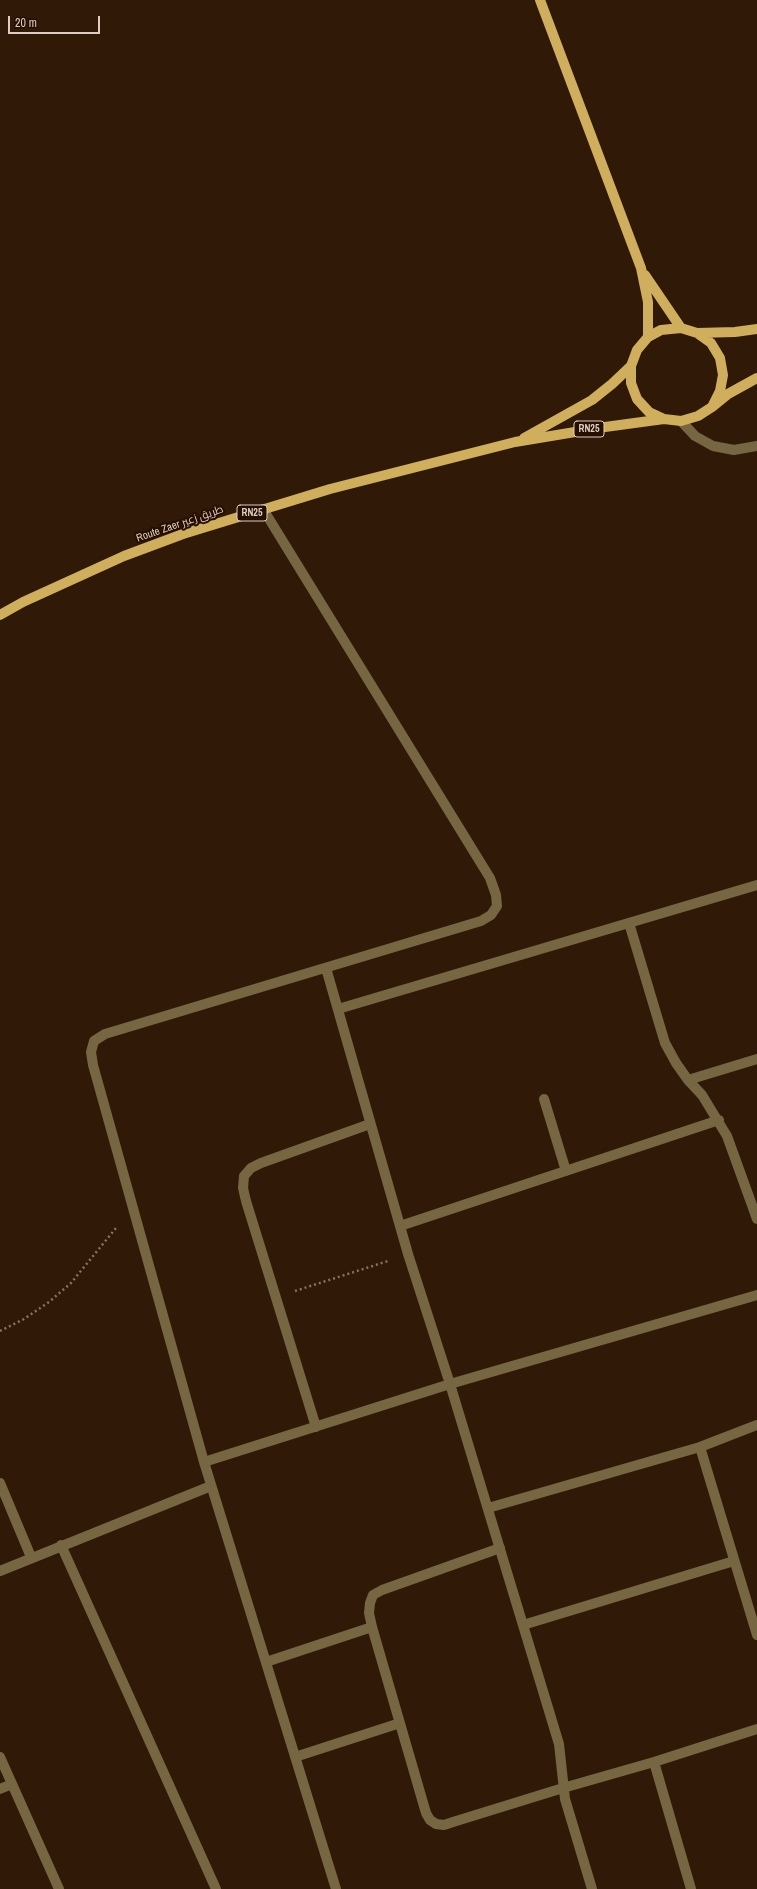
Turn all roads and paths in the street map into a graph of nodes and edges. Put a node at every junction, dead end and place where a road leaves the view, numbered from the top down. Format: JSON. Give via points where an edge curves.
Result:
{"nodes":[{"id":1,"x":540,"y":0,"type":"edge"},
{"id":2,"x":641,"y":268,"type":"junction"},
{"id":3,"x":681,"y":328,"type":"junction"},
{"id":4,"x":757,"y":329,"type":"edge"},
{"id":5,"x":697,"y":333,"type":"junction"},
{"id":6,"x":648,"y":337,"type":"junction"},
{"id":7,"x":631,"y":366,"type":"junction"},
{"id":8,"x":757,"y":378,"type":"edge"},
{"id":9,"x":712,"y":407,"type":"junction"},
{"id":10,"x":664,"y":420,"type":"junction"},
{"id":11,"x":681,"y":421,"type":"junction"},
{"id":12,"x":515,"y":442,"type":"junction"},
{"id":13,"x":757,"y":446,"type":"edge"},
{"id":14,"x":263,"y":509,"type":"junction"},
{"id":15,"x":0,"y":615,"type":"edge"},
{"id":16,"x":757,"y":885,"type":"edge"},
{"id":17,"x":629,"y":923,"type":"junction"},
{"id":18,"x":326,"y":968,"type":"junction"},
{"id":19,"x":338,"y":1009,"type":"junction"},
{"id":20,"x":757,"y":1059,"type":"edge"},
{"id":21,"x":688,"y":1080,"type":"junction"},
{"id":22,"x":544,"y":1099,"type":"dead end"},
{"id":23,"x":719,"y":1120,"type":"junction"},
{"id":24,"x":370,"y":1124,"type":"junction"},
{"id":25,"x":566,"y":1171,"type":"junction"},
{"id":26,"x":757,"y":1188,"type":"edge"},
{"id":27,"x":747,"y":1191,"type":"junction"},
{"id":28,"x":133,"y":1207,"type":"junction"},
{"id":29,"x":757,"y":1219,"type":"edge"},
{"id":30,"x":400,"y":1226,"type":"junction"},
{"id":31,"x":408,"y":1254,"type":"junction"},
{"id":32,"x":757,"y":1295,"type":"edge"},
{"id":33,"x":276,"y":1297,"type":"junction"},
{"id":34,"x":0,"y":1331,"type":"edge"},
{"id":35,"x":450,"y":1384,"type":"junction"},
{"id":36,"x":757,"y":1425,"type":"edge"},
{"id":37,"x":316,"y":1427,"type":"junction"},
{"id":38,"x":700,"y":1447,"type":"junction"},
{"id":39,"x":204,"y":1462,"type":"junction"},
{"id":40,"x":0,"y":1483,"type":"edge"},
{"id":41,"x":212,"y":1486,"type":"junction"},
{"id":42,"x":488,"y":1508,"type":"junction"},
{"id":43,"x":61,"y":1545,"type":"junction"},
{"id":44,"x":500,"y":1548,"type":"junction"},
{"id":45,"x":31,"y":1557,"type":"junction"},
{"id":46,"x":734,"y":1561,"type":"junction"},
{"id":47,"x":0,"y":1571,"type":"edge"},
{"id":48,"x":523,"y":1625,"type":"junction"},
{"id":49,"x":372,"y":1627,"type":"junction"},
{"id":50,"x":757,"y":1635,"type":"edge"},
{"id":51,"x":266,"y":1662,"type":"junction"},
{"id":52,"x":400,"y":1723,"type":"junction"},
{"id":53,"x":757,"y":1729,"type":"edge"},
{"id":54,"x":0,"y":1757,"type":"edge"},
{"id":55,"x":295,"y":1758,"type":"junction"},
{"id":56,"x":654,"y":1762,"type":"junction"},
{"id":57,"x":12,"y":1784,"type":"junction"},
{"id":58,"x":563,"y":1788,"type":"junction"},
{"id":59,"x":0,"y":1789,"type":"edge"},
{"id":60,"x":59,"y":1889,"type":"edge"},
{"id":61,"x":216,"y":1889,"type":"edge"},
{"id":62,"x":336,"y":1889,"type":"edge"},
{"id":63,"x":592,"y":1889,"type":"edge"},
{"id":64,"x":691,"y":1889,"type":"edge"}],
"edges":[{"from":1,"to":2,"type":"main road"},
{"from":2,"to":3,"type":"main road"},
{"from":2,"to":6,"type":"main road","via":[[648,302]]},
{"from":3,"to":5,"type":"main road"},
{"from":3,"to":6,"type":"main road","via":[[661,330]]},
{"from":4,"to":5,"type":"main road"},
{"from":5,"to":9,"type":"main road","via":[[711,344],[720,358],[723,374],[720,391]]},
{"from":6,"to":7,"type":"main road","number":"RN25","via":[[637,350]]},
{"from":7,"to":10,"type":"main road","number":"RN25","via":[[631,383],[637,399],[649,412]]},
{"from":7,"to":12,"type":"main road","name":"Route Zaer طريق زعير","number":"RN25","via":[[592,400]]},
{"from":8,"to":9,"type":"main road","number":"RN25","via":[[728,394]]},
{"from":9,"to":11,"type":"main road","number":"RN25","via":[[698,416]]},
{"from":10,"to":11,"type":"main road","number":"RN25"},
{"from":10,"to":12,"type":"main road","name":"Route Zaer طريق زعير","number":"RN25"},
{"from":11,"to":13,"type":"street","via":[[695,436],[714,446],[734,450]]},
{"from":12,"to":14,"type":"main road","name":"Route Zaer طريق زعير","number":"RN25","via":[[330,489]]},
{"from":14,"to":15,"type":"main road","name":"Route Zaer طريق زعير","number":"RN25","via":[[124,556]]},
{"from":14,"to":18,"type":"street","via":[[490,878],[496,895],[497,906],[491,915],[481,921]]},
{"from":16,"to":17,"type":"street"},
{"from":17,"to":19,"type":"street"},
{"from":17,"to":21,"type":"street","via":[[665,1044]]},
{"from":18,"to":19,"type":"street"},
{"from":18,"to":28,"type":"street","via":[[105,1034],[94,1041],[91,1052],[93,1064]]},
{"from":19,"to":24,"type":"street"},
{"from":20,"to":21,"type":"street"},
{"from":21,"to":23,"type":"street"},
{"from":22,"to":25,"type":"street"},
{"from":23,"to":25,"type":"street"},
{"from":23,"to":27,"type":"street"},
{"from":24,"to":30,"type":"street"},
{"from":24,"to":33,"type":"street","via":[[261,1163],[251,1168],[244,1176],[246,1201]]},
{"from":25,"to":30,"type":"street"},
{"from":26,"to":27,"type":"street"},
{"from":27,"to":29,"type":"street"},
{"from":28,"to":34,"type":"path","via":[[71,1283],[24,1319]]},
{"from":28,"to":39,"type":"street"},
{"from":30,"to":31,"type":"street"},
{"from":31,"to":33,"type":"path"},
{"from":31,"to":35,"type":"street"},
{"from":32,"to":35,"type":"street"},
{"from":33,"to":37,"type":"street"},
{"from":35,"to":37,"type":"street"},
{"from":35,"to":42,"type":"street"},
{"from":36,"to":38,"type":"street"},
{"from":37,"to":39,"type":"street"},
{"from":38,"to":42,"type":"street"},
{"from":38,"to":46,"type":"street"},
{"from":39,"to":41,"type":"street"},
{"from":40,"to":45,"type":"street"},
{"from":41,"to":43,"type":"street"},
{"from":41,"to":51,"type":"street"},
{"from":42,"to":44,"type":"street"},
{"from":43,"to":45,"type":"street"},
{"from":43,"to":61,"type":"street"},
{"from":44,"to":48,"type":"street"},
{"from":44,"to":49,"type":"street","via":[[373,1595],[369,1613]]},
{"from":45,"to":47,"type":"street"},
{"from":46,"to":48,"type":"street"},
{"from":46,"to":50,"type":"street"},
{"from":48,"to":58,"type":"street","via":[[559,1744],[563,1765]]},
{"from":49,"to":51,"type":"street"},
{"from":49,"to":52,"type":"street"},
{"from":51,"to":55,"type":"street"},
{"from":52,"to":55,"type":"street"},
{"from":52,"to":58,"type":"street","via":[[426,1814],[436,1824],[453,1822]]},
{"from":53,"to":56,"type":"street"},
{"from":54,"to":57,"type":"street"},
{"from":55,"to":62,"type":"street"},
{"from":56,"to":58,"type":"street"},
{"from":56,"to":64,"type":"street"},
{"from":57,"to":59,"type":"street"},
{"from":57,"to":60,"type":"street"},
{"from":58,"to":63,"type":"street"}]}
